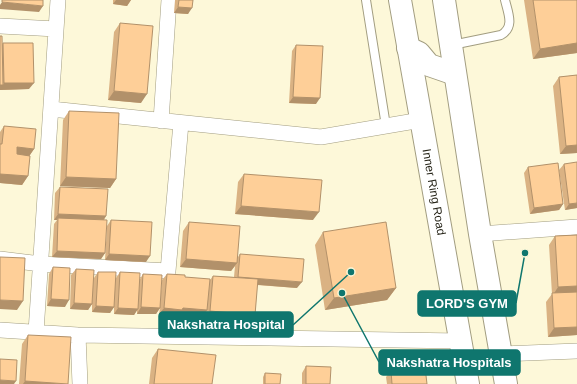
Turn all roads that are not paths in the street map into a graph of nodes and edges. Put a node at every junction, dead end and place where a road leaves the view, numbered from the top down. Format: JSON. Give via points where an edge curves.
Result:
{"nodes":[{"id":1,"x":58,"y":0,"type":"edge"},
{"id":2,"x":169,"y":0,"type":"edge"},
{"id":3,"x":366,"y":0,"type":"edge"},
{"id":4,"x":400,"y":0,"type":"edge"},
{"id":5,"x":444,"y":0,"type":"edge"},
{"id":6,"x":505,"y":0,"type":"edge"},
{"id":7,"x":0,"y":26,"type":"edge"},
{"id":8,"x":56,"y":29,"type":"junction"},
{"id":9,"x":451,"y":45,"type":"junction"},
{"id":10,"x":408,"y":48,"type":"junction"},
{"id":11,"x":455,"y":74,"type":"junction"},
{"id":12,"x":51,"y":110,"type":"junction"},
{"id":13,"x":421,"y":120,"type":"junction"},
{"id":14,"x":161,"y":121,"type":"junction"},
{"id":15,"x":181,"y":123,"type":"junction"},
{"id":16,"x":386,"y":126,"type":"junction"},
{"id":17,"x":577,"y":226,"type":"edge"},
{"id":18,"x":480,"y":234,"type":"junction"},
{"id":19,"x":0,"y":259,"type":"edge"},
{"id":20,"x":41,"y":264,"type":"junction"},
{"id":21,"x":0,"y":330,"type":"edge"},
{"id":22,"x":36,"y":332,"type":"junction"},
{"id":23,"x":78,"y":335,"type":"junction"},
{"id":24,"x":460,"y":341,"type":"junction"},
{"id":25,"x":577,"y":351,"type":"edge"},
{"id":26,"x":500,"y":354,"type":"junction"},
{"id":27,"x":80,"y":384,"type":"edge"},
{"id":28,"x":468,"y":384,"type":"edge"},
{"id":29,"x":506,"y":384,"type":"edge"}],
"edges":[{"from":1,"to":8,"type":"street"},
{"from":2,"to":14,"type":"street"},
{"from":3,"to":16,"type":"lane"},
{"from":4,"to":10,"type":"highway","name":"Inner Ring Road"},
{"from":5,"to":9,"type":"highway"},
{"from":6,"to":9,"type":"lane","via":[[510,22],[506,32]]},
{"from":7,"to":8,"type":"street"},
{"from":8,"to":12,"type":"street"},
{"from":9,"to":11,"type":"highway"},
{"from":10,"to":11,"type":"highway","via":[[419,53],[429,66]]},
{"from":10,"to":13,"type":"highway","name":"Inner Ring Road"},
{"from":11,"to":18,"type":"highway"},
{"from":12,"to":14,"type":"street"},
{"from":12,"to":20,"type":"street"},
{"from":13,"to":16,"type":"street"},
{"from":13,"to":24,"type":"highway","name":"Inner Ring Road"},
{"from":14,"to":15,"type":"street"},
{"from":15,"to":16,"type":"street","via":[[321,136]]},
{"from":15,"to":20,"type":"street","via":[[168,271]]},
{"from":17,"to":18,"type":"street"},
{"from":18,"to":26,"type":"highway"},
{"from":19,"to":20,"type":"street"},
{"from":20,"to":22,"type":"street"},
{"from":21,"to":22,"type":"street"},
{"from":22,"to":23,"type":"street"},
{"from":23,"to":24,"type":"street"},
{"from":23,"to":27,"type":"street"},
{"from":24,"to":28,"type":"highway","name":"Inner Ring Road"},
{"from":25,"to":26,"type":"street"},
{"from":26,"to":29,"type":"highway"}]}
